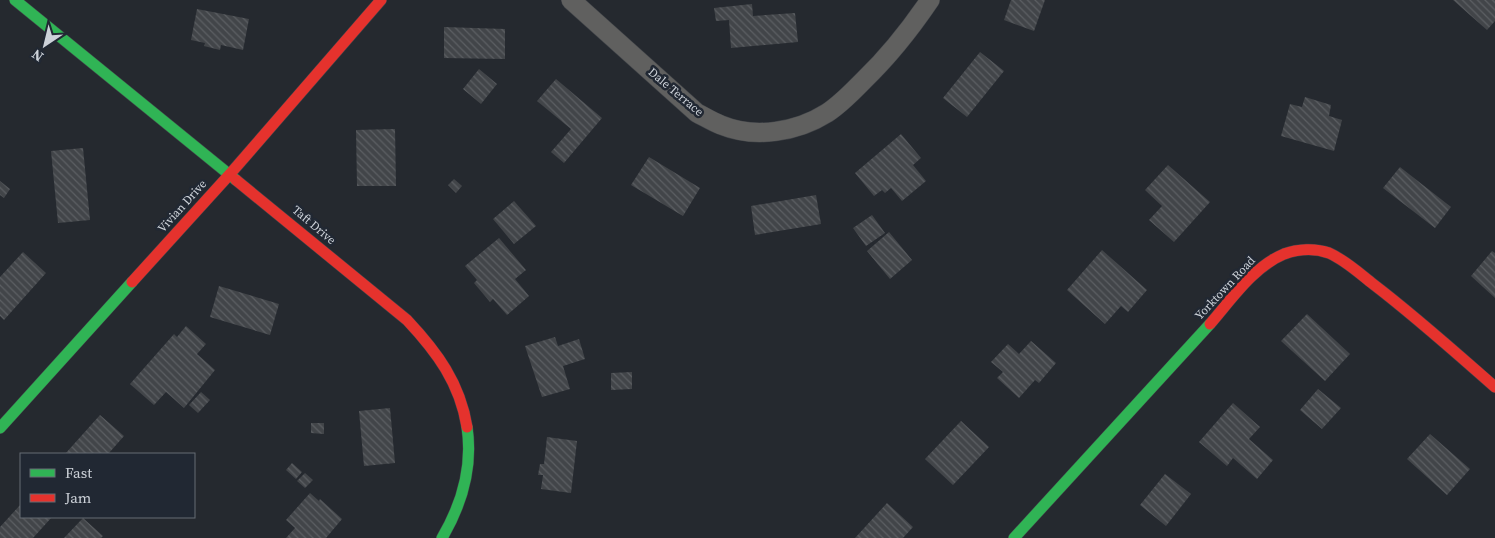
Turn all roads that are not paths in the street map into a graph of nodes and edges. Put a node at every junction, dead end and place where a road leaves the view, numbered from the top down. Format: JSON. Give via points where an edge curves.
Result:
{"nodes":[{"id":1,"x":15,"y":0,"type":"edge"},
{"id":2,"x":382,"y":0,"type":"edge"},
{"id":3,"x":571,"y":0,"type":"edge"},
{"id":4,"x":930,"y":0,"type":"edge"},
{"id":5,"x":230,"y":174,"type":"junction"},
{"id":6,"x":1495,"y":387,"type":"edge"},
{"id":7,"x":0,"y":428,"type":"edge"},
{"id":8,"x":442,"y":538,"type":"edge"},
{"id":9,"x":1014,"y":538,"type":"edge"}],
"edges":[{"from":1,"to":5,"type":"street","name":"Taft Drive"},
{"from":2,"to":5,"type":"street","name":"Vivian Drive"},
{"from":3,"to":4,"type":"street","name":"Dale Terrace","via":[[697,113],[721,126],[766,133],[804,125],[828,113],[878,66]]},
{"from":5,"to":7,"type":"street","name":"Vivian Drive"},
{"from":5,"to":8,"type":"street","name":"Taft Drive","via":[[407,320],[434,349],[451,375],[462,402],[470,449],[462,492]]},
{"from":6,"to":9,"type":"street","name":"Yorktown Road","via":[[1346,263],[1326,252],[1286,252],[1253,276]]}]}
